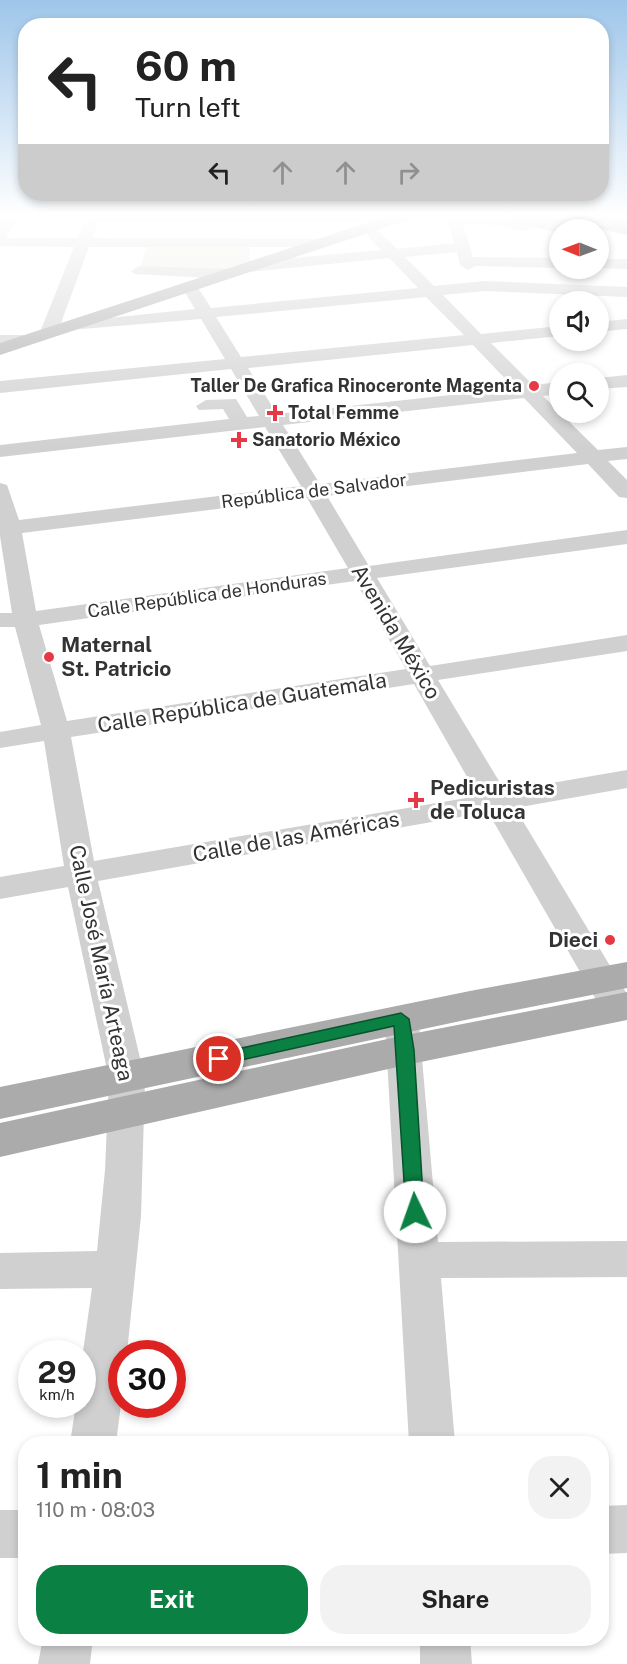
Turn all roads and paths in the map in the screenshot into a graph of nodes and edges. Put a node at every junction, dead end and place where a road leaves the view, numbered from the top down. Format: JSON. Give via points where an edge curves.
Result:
{"nodes":[{"id":1,"x":68,"y":294,"type":"edge"},
{"id":2,"x":198,"y":294,"type":"edge"},
{"id":3,"x":376,"y":294,"type":"edge"},
{"id":4,"x":435,"y":294,"type":"edge"},
{"id":5,"x":190,"y":299,"type":"junction"},
{"id":6,"x":627,"y":324,"type":"edge"},
{"id":7,"x":609,"y":326,"type":"edge"},
{"id":8,"x":56,"y":330,"type":"junction"},
{"id":9,"x":549,"y":332,"type":"edge"},
{"id":10,"x":478,"y":339,"type":"junction"},
{"id":11,"x":0,"y":340,"type":"edge"},
{"id":12,"x":24,"y":340,"type":"junction"},
{"id":13,"x":0,"y":349,"type":"edge"},
{"id":14,"x":236,"y":364,"type":"junction"},
{"id":15,"x":627,"y":381,"type":"edge"},
{"id":16,"x":609,"y":383,"type":"edge"},
{"id":17,"x":0,"y":387,"type":"edge"},
{"id":18,"x":549,"y":389,"type":"edge"},
{"id":19,"x":527,"y":392,"type":"junction"},
{"id":20,"x":207,"y":406,"type":"dead end"},
{"id":21,"x":271,"y":421,"type":"junction"},
{"id":22,"x":241,"y":424,"type":"junction"},
{"id":23,"x":0,"y":452,"type":"edge"},
{"id":24,"x":627,"y":453,"type":"edge"},
{"id":25,"x":591,"y":457,"type":"junction"},
{"id":26,"x":0,"y":489,"type":"edge"},
{"id":27,"x":314,"y":491,"type":"junction"},
{"id":28,"x":627,"y":492,"type":"edge"},
{"id":29,"x":5,"y":528,"type":"edge"},
{"id":30,"x":627,"y":537,"type":"edge"},
{"id":31,"x":360,"y":573,"type":"junction"},
{"id":32,"x":0,"y":620,"type":"edge"},
{"id":33,"x":25,"y":620,"type":"junction"},
{"id":34,"x":627,"y":643,"type":"edge"},
{"id":35,"x":422,"y":675,"type":"junction"},
{"id":36,"x":56,"y":731,"type":"junction"},
{"id":37,"x":0,"y":740,"type":"edge"},
{"id":38,"x":627,"y":779,"type":"edge"},
{"id":39,"x":498,"y":802,"type":"junction"},
{"id":40,"x":81,"y":875,"type":"junction"},
{"id":41,"x":0,"y":888,"type":"edge"},
{"id":42,"x":618,"y":992,"type":"edge"},
{"id":43,"x":403,"y":1034,"type":"junction"},
{"id":44,"x":127,"y":1096,"type":"junction"},
{"id":45,"x":0,"y":1103,"type":"edge"},
{"id":46,"x":0,"y":1140,"type":"edge"},
{"id":47,"x":627,"y":1258,"type":"edge"},
{"id":48,"x":418,"y":1260,"type":"junction"},
{"id":49,"x":115,"y":1269,"type":"junction"},
{"id":50,"x":0,"y":1270,"type":"edge"},
{"id":51,"x":94,"y":1436,"type":"edge"},
{"id":52,"x":431,"y":1436,"type":"edge"},
{"id":53,"x":627,"y":1529,"type":"edge"},
{"id":54,"x":609,"y":1530,"type":"edge"},
{"id":55,"x":0,"y":1534,"type":"edge"},
{"id":56,"x":18,"y":1534,"type":"edge"},
{"id":57,"x":67,"y":1646,"type":"edge"},
{"id":58,"x":445,"y":1646,"type":"edge"},
{"id":59,"x":64,"y":1664,"type":"edge"},
{"id":60,"x":446,"y":1664,"type":"edge"}],
"edges":[{"from":1,"to":8,"type":"street"},
{"from":2,"to":5,"type":"main road"},
{"from":3,"to":5,"type":"street"},
{"from":4,"to":10,"type":"street"},
{"from":5,"to":8,"type":"street"},
{"from":5,"to":8,"type":"main road","via":[[126,307]]},
{"from":5,"to":14,"type":"street","name":"Avenida México"},
{"from":6,"to":7,"type":"street"},
{"from":8,"to":12,"type":"main road"},
{"from":9,"to":10,"type":"street"},
{"from":10,"to":14,"type":"street"},
{"from":10,"to":19,"type":"street"},
{"from":11,"to":12,"type":"street"},
{"from":12,"to":13,"type":"main road"},
{"from":14,"to":17,"type":"street"},
{"from":14,"to":21,"type":"street","name":"Avenida México"},
{"from":15,"to":16,"type":"street"},
{"from":18,"to":19,"type":"street"},
{"from":19,"to":21,"type":"street"},
{"from":19,"to":25,"type":"street"},
{"from":20,"to":22,"type":"street","via":[[230,404]]},
{"from":21,"to":22,"type":"street"},
{"from":21,"to":27,"type":"street","name":"Avenida México"},
{"from":22,"to":23,"type":"street"},
{"from":24,"to":25,"type":"street","name":"República de Salvador"},
{"from":25,"to":27,"type":"street","name":"República de Salvador"},
{"from":25,"to":28,"type":"street"},
{"from":26,"to":29,"type":"street","name":"Calle José María Arteaga"},
{"from":27,"to":29,"type":"street","name":"República de Salvador"},
{"from":27,"to":31,"type":"street","name":"Avenida México"},
{"from":29,"to":33,"type":"street","name":"Calle José María Arteaga"},
{"from":30,"to":31,"type":"street","name":"Calle República de Honduras"},
{"from":31,"to":33,"type":"street","name":"Calle República de Honduras"},
{"from":31,"to":35,"type":"street","name":"Avenida México"},
{"from":32,"to":33,"type":"street","name":"Calle República de Honduras"},
{"from":33,"to":36,"type":"street","name":"Calle José María Arteaga"},
{"from":34,"to":35,"type":"street","name":"Calle República de Guatemala"},
{"from":35,"to":36,"type":"street","name":"Calle República de Guatemala"},
{"from":35,"to":39,"type":"street","name":"Avenida México"},
{"from":36,"to":37,"type":"street","name":"Calle República de Guatemala"},
{"from":36,"to":40,"type":"street","name":"Calle José María Arteaga"},
{"from":38,"to":39,"type":"street","name":"Calle de las Américas"},
{"from":39,"to":40,"type":"street","name":"Calle de las Américas"},
{"from":39,"to":42,"type":"street","name":"Avenida México"},
{"from":40,"to":41,"type":"street","name":"Calle de las Américas"},
{"from":40,"to":44,"type":"street","name":"Calle José María Arteaga"},
{"from":42,"to":43,"type":"main road"},
{"from":43,"to":44,"type":"main road"},
{"from":43,"to":48,"type":"street"},
{"from":44,"to":45,"type":"main road"},
{"from":44,"to":46,"type":"main road"},
{"from":44,"to":49,"type":"street","name":"Calle José María Arteaga"},
{"from":47,"to":48,"type":"street"},
{"from":48,"to":52,"type":"street"},
{"from":49,"to":50,"type":"street"},
{"from":49,"to":51,"type":"street","name":"Calle José María Arteaga"},
{"from":53,"to":54,"type":"street"},
{"from":55,"to":56,"type":"street"},
{"from":57,"to":59,"type":"street"},
{"from":58,"to":60,"type":"street"}]}
